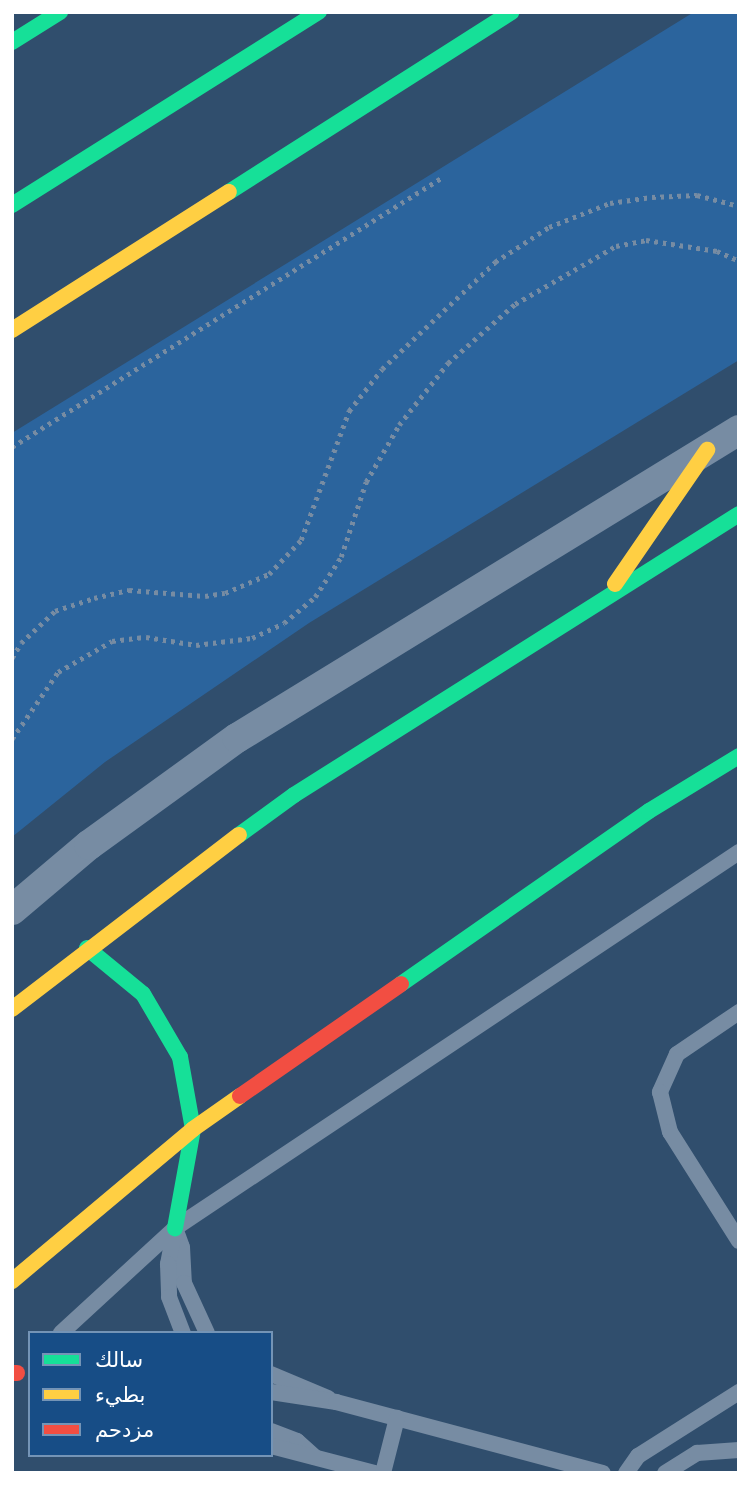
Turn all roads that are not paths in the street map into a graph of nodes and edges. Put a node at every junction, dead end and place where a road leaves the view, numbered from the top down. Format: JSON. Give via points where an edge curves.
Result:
{"nodes":[{"id":1,"x":60,"y":12,"type":"edge"},
{"id":2,"x":319,"y":12,"type":"edge"},
{"id":3,"x":512,"y":12,"type":"edge"},
{"id":4,"x":12,"y":42,"type":"edge"},
{"id":5,"x":12,"y":205,"type":"edge"},
{"id":6,"x":12,"y":330,"type":"edge"},
{"id":7,"x":739,"y":430,"type":"edge"},
{"id":8,"x":707,"y":450,"type":"junction"},
{"id":9,"x":739,"y":514,"type":"edge"},
{"id":10,"x":606,"y":596,"type":"junction"},
{"id":11,"x":739,"y":756,"type":"edge"},
{"id":12,"x":713,"y":795,"type":"dead end"},
{"id":13,"x":649,"y":811,"type":"junction"},
{"id":14,"x":739,"y":852,"type":"edge"},
{"id":15,"x":12,"y":910,"type":"edge"},
{"id":16,"x":87,"y":948,"type":"junction"},
{"id":17,"x":12,"y":1009,"type":"edge"},
{"id":18,"x":739,"y":1012,"type":"edge"},
{"id":19,"x":193,"y":1129,"type":"junction"},
{"id":20,"x":174,"y":1228,"type":"junction"},
{"id":21,"x":739,"y":1241,"type":"edge"},
{"id":22,"x":12,"y":1280,"type":"edge"},
{"id":23,"x":202,"y":1330,"type":"edge"},
{"id":24,"x":63,"y":1331,"type":"edge"},
{"id":25,"x":182,"y":1331,"type":"edge"},
{"id":26,"x":273,"y":1375,"type":"edge"},
{"id":27,"x":273,"y":1392,"type":"edge"},
{"id":28,"x":739,"y":1392,"type":"edge"},
{"id":29,"x":336,"y":1402,"type":"junction"},
{"id":30,"x":397,"y":1418,"type":"junction"},
{"id":31,"x":273,"y":1432,"type":"edge"},
{"id":32,"x":273,"y":1447,"type":"edge"},
{"id":33,"x":739,"y":1450,"type":"edge"},
{"id":34,"x":314,"y":1466,"type":"edge"},
{"id":35,"x":374,"y":1473,"type":"edge"},
{"id":36,"x":383,"y":1473,"type":"edge"},
{"id":37,"x":603,"y":1473,"type":"edge"},
{"id":38,"x":626,"y":1473,"type":"edge"},
{"id":39,"x":665,"y":1473,"type":"edge"}],
"edges":[{"from":1,"to":4,"type":"main road"},
{"from":2,"to":5,"type":"main road"},
{"from":3,"to":6,"type":"main road"},
{"from":7,"to":8,"type":"street"},
{"from":8,"to":10,"type":"main road"},
{"from":8,"to":15,"type":"street","via":[[237,738],[89,845]]},
{"from":9,"to":10,"type":"main road"},
{"from":10,"to":16,"type":"main road","via":[[294,795]]},
{"from":11,"to":13,"type":"main road"},
{"from":12,"to":13,"type":"main road"},
{"from":13,"to":19,"type":"main road"},
{"from":14,"to":20,"type":"lane"},
{"from":16,"to":17,"type":"main road"},
{"from":16,"to":19,"type":"main road","via":[[143,994],[164,1024],[180,1057]]},
{"from":18,"to":21,"type":"lane","via":[[677,1054],[660,1092],[670,1132]]},
{"from":19,"to":20,"type":"main road"},
{"from":19,"to":22,"type":"main road"},
{"from":20,"to":23,"type":"lane","via":[[182,1247],[184,1283]]},
{"from":20,"to":24,"type":"lane"},
{"from":20,"to":25,"type":"lane","via":[[169,1297]]},
{"from":26,"to":29,"type":"lane"},
{"from":27,"to":29,"type":"lane"},
{"from":28,"to":38,"type":"lane","via":[[638,1456]]},
{"from":29,"to":30,"type":"lane"},
{"from":30,"to":36,"type":"lane"},
{"from":30,"to":37,"type":"lane"},
{"from":31,"to":34,"type":"lane","via":[[297,1441]]},
{"from":32,"to":34,"type":"lane"},
{"from":33,"to":39,"type":"lane","via":[[696,1453]]},
{"from":34,"to":35,"type":"lane"}]}
